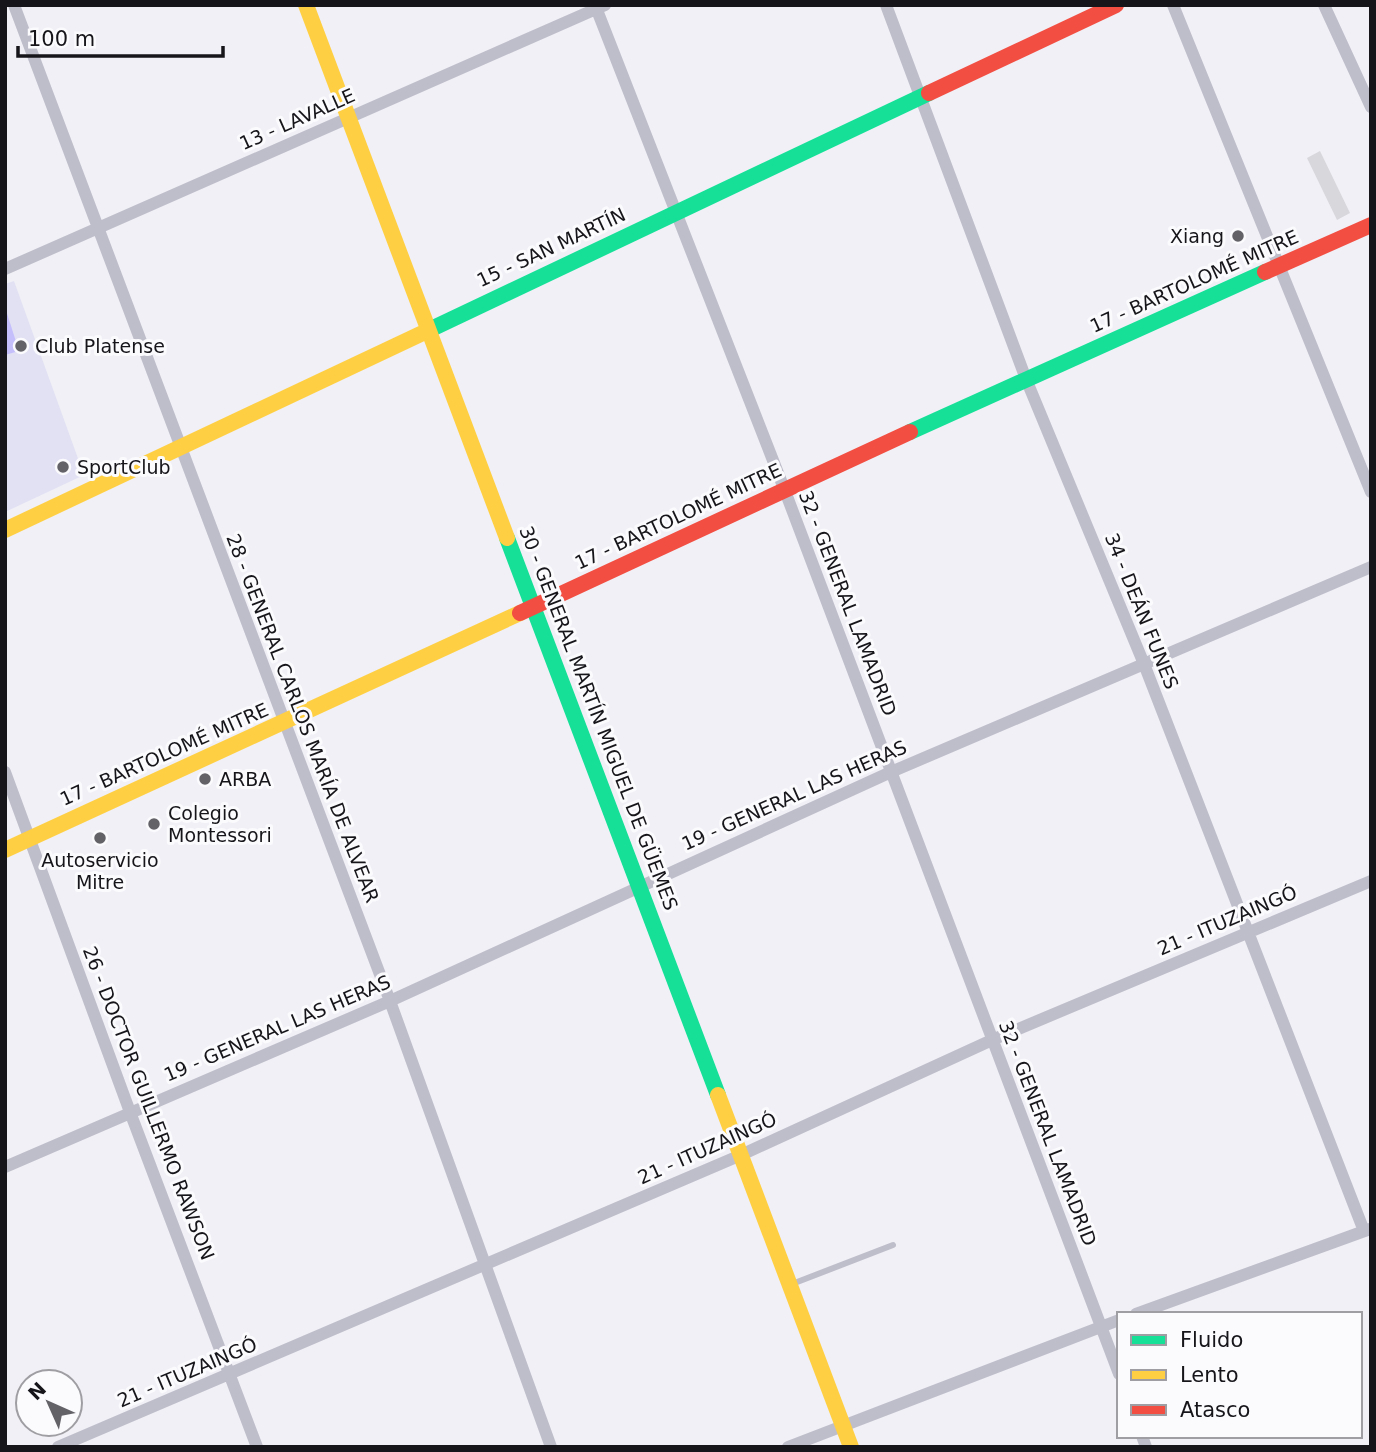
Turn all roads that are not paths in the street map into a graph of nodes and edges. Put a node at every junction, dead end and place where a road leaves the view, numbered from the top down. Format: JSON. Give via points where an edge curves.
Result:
{"nodes":[{"id":1,"x":15,"y":5,"type":"edge"},
{"id":2,"x":306,"y":5,"type":"edge"},
{"id":3,"x":886,"y":5,"type":"edge"},
{"id":4,"x":1116,"y":5,"type":"edge"},
{"id":5,"x":1173,"y":5,"type":"edge"},
{"id":6,"x":1324,"y":5,"type":"edge"},
{"id":7,"x":599,"y":7,"type":"edge"},
{"id":8,"x":921,"y":95,"type":"junction"},
{"id":9,"x":1371,"y":107,"type":"edge"},
{"id":10,"x":350,"y":117,"type":"junction"},
{"id":11,"x":674,"y":213,"type":"junction"},
{"id":12,"x":1371,"y":225,"type":"edge"},
{"id":13,"x":98,"y":228,"type":"junction"},
{"id":14,"x":1278,"y":267,"type":"junction"},
{"id":15,"x":5,"y":269,"type":"edge"},
{"id":16,"x":429,"y":327,"type":"junction"},
{"id":17,"x":1026,"y":379,"type":"junction"},
{"id":18,"x":180,"y":447,"type":"junction"},
{"id":19,"x":785,"y":491,"type":"junction"},
{"id":20,"x":1371,"y":492,"type":"edge"},
{"id":21,"x":5,"y":530,"type":"edge"},
{"id":22,"x":1371,"y":567,"type":"edge"},
{"id":23,"x":534,"y":606,"type":"junction"},
{"id":24,"x":1144,"y":664,"type":"junction"},
{"id":25,"x":284,"y":723,"type":"junction"},
{"id":26,"x":5,"y":772,"type":"edge"},
{"id":27,"x":891,"y":772,"type":"junction"},
{"id":28,"x":30,"y":838,"type":"junction"},
{"id":29,"x":5,"y":850,"type":"edge"},
{"id":30,"x":1371,"y":881,"type":"edge"},
{"id":31,"x":639,"y":885,"type":"junction"},
{"id":32,"x":1249,"y":931,"type":"junction"},
{"id":33,"x":390,"y":1001,"type":"junction"},
{"id":34,"x":992,"y":1040,"type":"junction"},
{"id":35,"x":130,"y":1112,"type":"junction"},
{"id":36,"x":741,"y":1155,"type":"junction"},
{"id":37,"x":5,"y":1167,"type":"edge"},
{"id":38,"x":1367,"y":1230,"type":"edge"},
{"id":39,"x":893,"y":1245,"type":"dead end"},
{"id":40,"x":484,"y":1266,"type":"junction"},
{"id":41,"x":790,"y":1285,"type":"junction"},
{"id":42,"x":1142,"y":1312,"type":"edge"},
{"id":43,"x":1117,"y":1321,"type":"edge"},
{"id":44,"x":1101,"y":1327,"type":"junction"},
{"id":45,"x":1117,"y":1369,"type":"edge"},
{"id":46,"x":231,"y":1375,"type":"junction"},
{"id":47,"x":842,"y":1423,"type":"junction"},
{"id":48,"x":58,"y":1447,"type":"edge"},
{"id":49,"x":257,"y":1447,"type":"edge"},
{"id":50,"x":551,"y":1447,"type":"edge"},
{"id":51,"x":788,"y":1447,"type":"edge"},
{"id":52,"x":851,"y":1447,"type":"edge"}],
"edges":[{"from":1,"to":13,"type":"street","name":"28 - GENERAL CARLOS MARÍA DE ALVEAR"},
{"from":2,"to":10,"type":"street","name":"30 - GENERAL MARTÍN MIGUEL DE GÜEMES"},
{"from":3,"to":8,"type":"street","name":"34 - DEÁN FUNES"},
{"from":4,"to":8,"type":"street","name":"15 - SAN MARTÍN"},
{"from":5,"to":14,"type":"street"},
{"from":6,"to":9,"type":"street"},
{"from":7,"to":10,"type":"street","name":"13 - LAVALLE"},
{"from":7,"to":11,"type":"street","name":"32 - GENERAL LAMADRID"},
{"from":8,"to":11,"type":"street","name":"15 - SAN MARTÍN"},
{"from":8,"to":17,"type":"street","name":"34 - DEÁN FUNES"},
{"from":10,"to":13,"type":"street","name":"13 - LAVALLE"},
{"from":10,"to":16,"type":"street","name":"30 - GENERAL MARTÍN MIGUEL DE GÜEMES"},
{"from":11,"to":16,"type":"street","name":"15 - SAN MARTÍN"},
{"from":11,"to":19,"type":"street","name":"32 - GENERAL LAMADRID"},
{"from":12,"to":14,"type":"street","name":"17 - BARTOLOMÉ MITRE"},
{"from":13,"to":15,"type":"street","name":"13 - LAVALLE"},
{"from":13,"to":18,"type":"street","name":"28 - GENERAL CARLOS MARÍA DE ALVEAR"},
{"from":14,"to":17,"type":"street","name":"17 - BARTOLOMÉ MITRE"},
{"from":14,"to":20,"type":"street"},
{"from":16,"to":18,"type":"street","name":"15 - SAN MARTÍN"},
{"from":16,"to":23,"type":"street","name":"30 - GENERAL MARTÍN MIGUEL DE GÜEMES"},
{"from":17,"to":19,"type":"street","name":"17 - BARTOLOMÉ MITRE"},
{"from":17,"to":24,"type":"street","name":"34 - DEÁN FUNES"},
{"from":18,"to":21,"type":"street","name":"15 - SAN MARTÍN"},
{"from":18,"to":25,"type":"street","name":"28 - GENERAL CARLOS MARÍA DE ALVEAR"},
{"from":19,"to":23,"type":"street","name":"17 - BARTOLOMÉ MITRE"},
{"from":19,"to":27,"type":"street","name":"32 - GENERAL LAMADRID"},
{"from":22,"to":24,"type":"street","name":"19 - GENERAL LAS HERAS"},
{"from":23,"to":25,"type":"street","name":"17 - BARTOLOMÉ MITRE"},
{"from":23,"to":31,"type":"street","name":"30 - GENERAL MARTÍN MIGUEL DE GÜEMES"},
{"from":24,"to":27,"type":"street","name":"19 - GENERAL LAS HERAS"},
{"from":24,"to":32,"type":"street","name":"34 - DEÁN FUNES"},
{"from":25,"to":28,"type":"street","name":"17 - BARTOLOMÉ MITRE"},
{"from":25,"to":33,"type":"street","name":"28 - GENERAL CARLOS MARÍA DE ALVEAR"},
{"from":26,"to":28,"type":"street","name":"26 - DOCTOR GUILLERMO RAWSON"},
{"from":27,"to":31,"type":"street","name":"19 - GENERAL LAS HERAS"},
{"from":27,"to":34,"type":"street","name":"32 - GENERAL LAMADRID"},
{"from":28,"to":29,"type":"street","name":"17 - BARTOLOMÉ MITRE"},
{"from":28,"to":35,"type":"street","name":"26 - DOCTOR GUILLERMO RAWSON"},
{"from":30,"to":32,"type":"street","name":"21 - ITUZAINGÓ"},
{"from":31,"to":33,"type":"street","name":"19 - GENERAL LAS HERAS"},
{"from":31,"to":36,"type":"street","name":"30 - GENERAL MARTÍN MIGUEL DE GÜEMES"},
{"from":32,"to":34,"type":"street","name":"21 - ITUZAINGÓ"},
{"from":32,"to":38,"type":"street","name":"34 - DEÁN FUNES"},
{"from":33,"to":35,"type":"street","name":"19 - GENERAL LAS HERAS"},
{"from":33,"to":40,"type":"street","name":"28 - GENERAL CARLOS MARÍA DE ALVEAR"},
{"from":34,"to":36,"type":"street","name":"21 - ITUZAINGÓ"},
{"from":34,"to":44,"type":"street","name":"32 - GENERAL LAMADRID"},
{"from":35,"to":37,"type":"street","name":"19 - GENERAL LAS HERAS"},
{"from":35,"to":46,"type":"street","name":"26 - DOCTOR GUILLERMO RAWSON"},
{"from":36,"to":40,"type":"street","name":"21 - ITUZAINGÓ"},
{"from":36,"to":41,"type":"street","name":"30 - GENERAL MARTÍN MIGUEL DE GÜEMES"},
{"from":38,"to":42,"type":"street"},
{"from":39,"to":41,"type":"lane"},
{"from":40,"to":46,"type":"street","name":"21 - ITUZAINGÓ"},
{"from":40,"to":50,"type":"street","name":"28 - GENERAL CARLOS MARÍA DE ALVEAR"},
{"from":41,"to":47,"type":"street","name":"30 - GENERAL MARTÍN MIGUEL DE GÜEMES"},
{"from":43,"to":44,"type":"street"},
{"from":44,"to":45,"type":"street","name":"32 - GENERAL LAMADRID"},
{"from":44,"to":47,"type":"street"},
{"from":46,"to":48,"type":"street","name":"21 - ITUZAINGÓ"},
{"from":46,"to":49,"type":"street","name":"26 - DOCTOR GUILLERMO RAWSON"},
{"from":47,"to":51,"type":"street"},
{"from":47,"to":52,"type":"street","name":"30 - GENERAL MARTÍN MIGUEL DE GÜEMES"}]}
